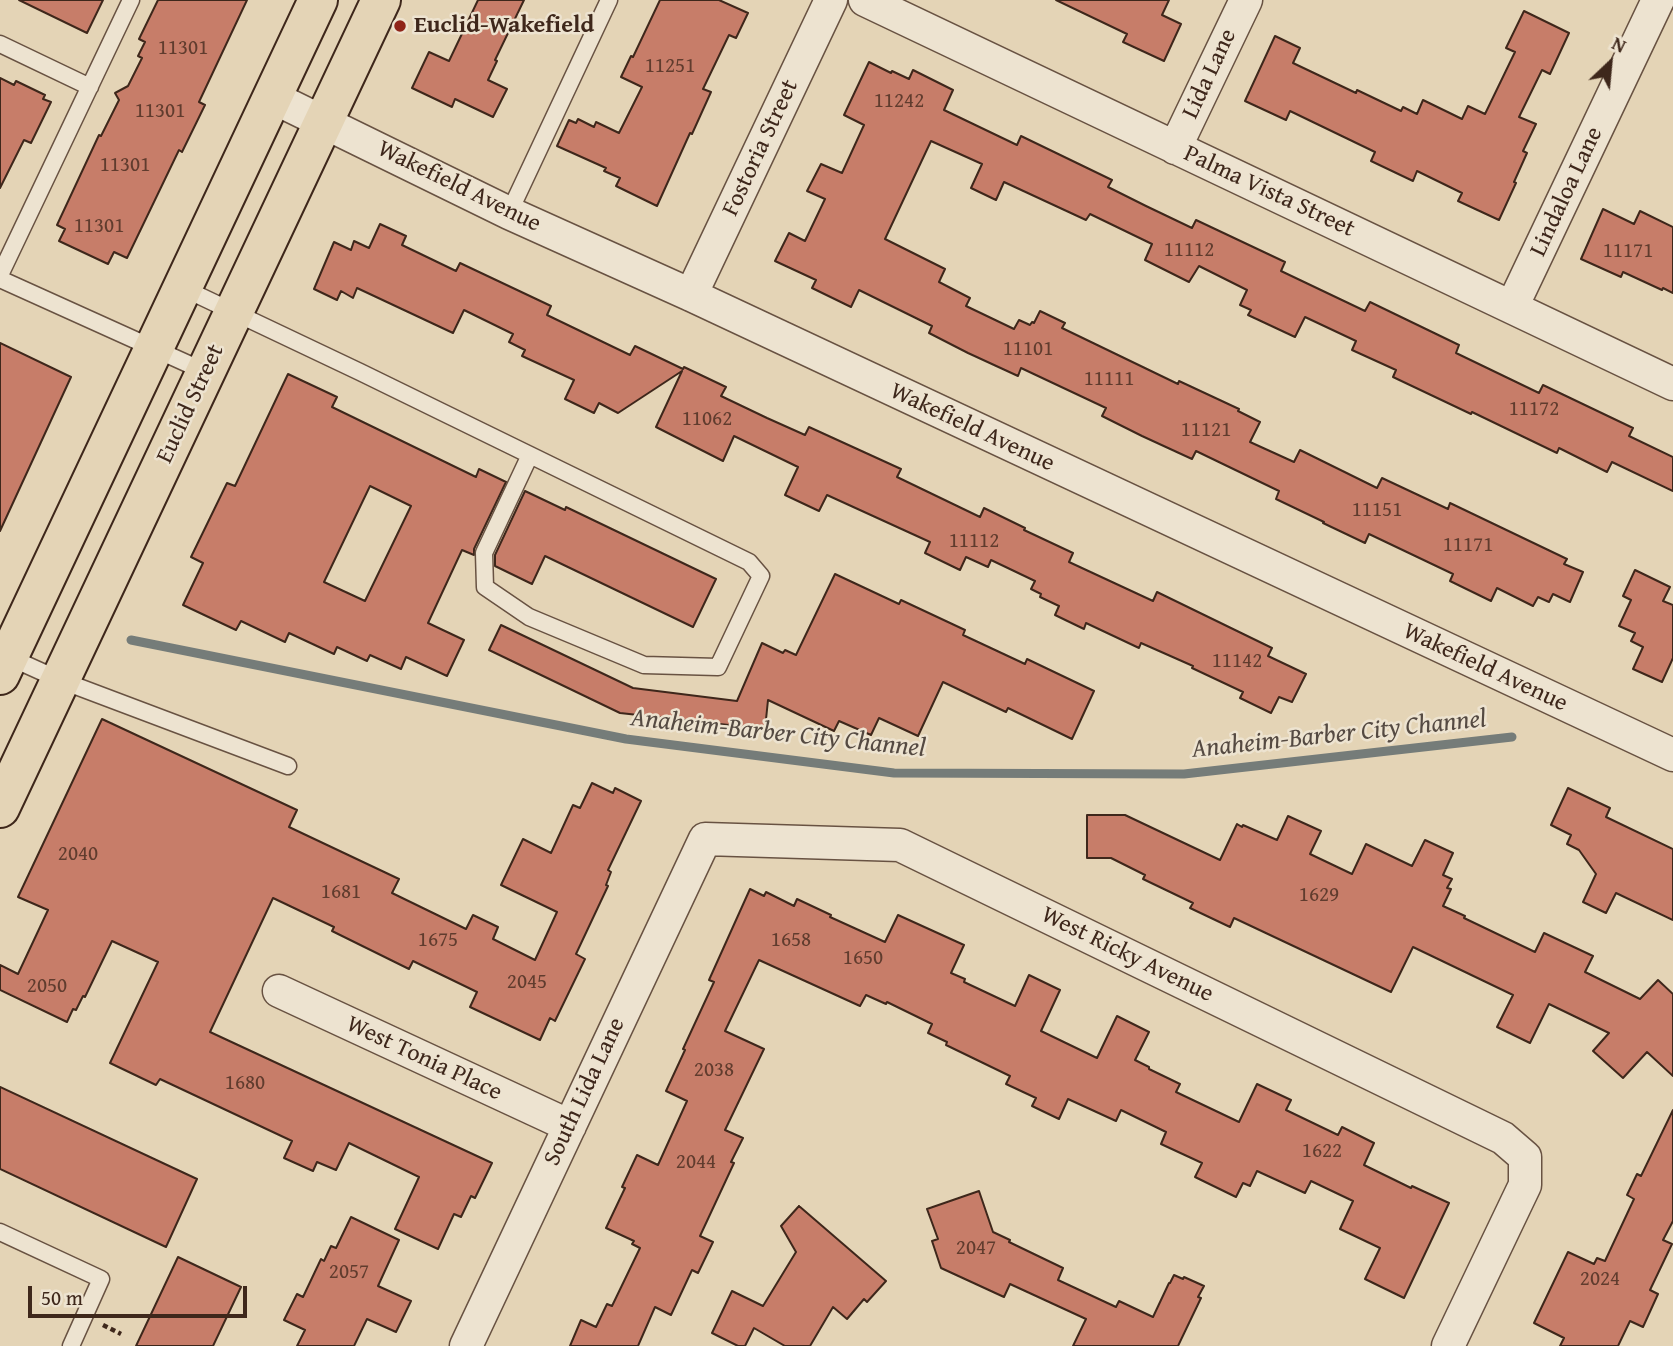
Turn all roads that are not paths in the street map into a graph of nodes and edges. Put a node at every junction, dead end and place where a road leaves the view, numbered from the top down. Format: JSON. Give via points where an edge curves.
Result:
{"nodes":[{"id":1,"x":131,"y":0,"type":"edge"},
{"id":2,"x":318,"y":0,"type":"edge"},
{"id":3,"x":381,"y":0,"type":"edge"},
{"id":4,"x":609,"y":0,"type":"edge"},
{"id":5,"x":831,"y":0,"type":"edge"},
{"id":6,"x":865,"y":0,"type":"edge"},
{"id":7,"x":1246,"y":0,"type":"edge"},
{"id":8,"x":1658,"y":0,"type":"edge"},
{"id":9,"x":0,"y":44,"type":"edge"},
{"id":10,"x":90,"y":87,"type":"junction"},
{"id":11,"x":272,"y":97,"type":"junction"},
{"id":12,"x":324,"y":122,"type":"junction"},
{"id":13,"x":1175,"y":148,"type":"junction"},
{"id":14,"x":509,"y":214,"type":"junction"},
{"id":15,"x":0,"y":277,"type":"edge"},
{"id":16,"x":183,"y":288,"type":"junction"},
{"id":17,"x":691,"y":295,"type":"junction"},
{"id":18,"x":1512,"y":307,"type":"junction"},
{"id":19,"x":234,"y":312,"type":"junction"},
{"id":20,"x":154,"y":349,"type":"junction"},
{"id":21,"x":206,"y":372,"type":"junction"},
{"id":22,"x":1673,"y":384,"type":"edge"},
{"id":23,"x":530,"y":455,"type":"junction"},
{"id":24,"x":4,"y":666,"type":"edge"},
{"id":25,"x":60,"y":680,"type":"junction"},
{"id":26,"x":1673,"y":755,"type":"edge"},
{"id":27,"x":288,"y":766,"type":"dead end"},
{"id":28,"x":0,"y":808,"type":"edge"},
{"id":29,"x":705,"y":839,"type":"joint"},
{"id":30,"x":279,"y":991,"type":"dead end"},
{"id":31,"x":570,"y":1126,"type":"junction"},
{"id":32,"x":0,"y":1232,"type":"edge"},
{"id":33,"x":71,"y":1346,"type":"edge"},
{"id":34,"x":466,"y":1346,"type":"edge"},
{"id":35,"x":1448,"y":1346,"type":"edge"}],
"edges":[{"from":1,"to":10,"type":"lane"},
{"from":2,"to":11,"type":"main road"},
{"from":3,"to":12,"type":"main road","name":"Euclid Street"},
{"from":4,"to":14,"type":"lane"},
{"from":5,"to":17,"type":"street","name":"Fostoria Street"},
{"from":6,"to":13,"type":"street","name":"Palma Vista Street"},
{"from":7,"to":13,"type":"street","name":"Lida Lane"},
{"from":8,"to":18,"type":"street","name":"Lindaloa Lane"},
{"from":9,"to":10,"type":"lane"},
{"from":10,"to":15,"type":"lane"},
{"from":11,"to":12,"type":"street","name":"Wakefield Avenue"},
{"from":11,"to":16,"type":"main road"},
{"from":12,"to":14,"type":"street","name":"Wakefield Avenue"},
{"from":12,"to":19,"type":"main road","name":"Euclid Street"},
{"from":13,"to":18,"type":"street","name":"Palma Vista Street"},
{"from":14,"to":17,"type":"street","name":"Wakefield Avenue"},
{"from":15,"to":20,"type":"lane"},
{"from":16,"to":19,"type":"lane"},
{"from":16,"to":20,"type":"main road"},
{"from":17,"to":26,"type":"street","name":"Wakefield Avenue"},
{"from":18,"to":22,"type":"street","name":"Palma Vista Street"},
{"from":19,"to":21,"type":"main road","name":"Euclid Street"},
{"from":19,"to":23,"type":"lane"},
{"from":20,"to":21,"type":"lane"},
{"from":20,"to":24,"type":"main road"},
{"from":21,"to":25,"type":"main road","name":"Euclid Street"},
{"from":23,"to":23,"type":"lane","via":[[484,553],[485,587],[529,617],[644,666],[718,667],[761,576],[749,562]]},
{"from":24,"to":25,"type":"lane"},
{"from":25,"to":27,"type":"lane"},
{"from":25,"to":28,"type":"main road","name":"Euclid Street"},
{"from":29,"to":31,"type":"street","name":"South Lida Lane"},
{"from":29,"to":35,"type":"street","name":"West Ricky Avenue","via":[[900,845],[1503,1138],[1525,1157],[1525,1185]]},
{"from":30,"to":31,"type":"street","name":"West Tonia Place"},
{"from":31,"to":34,"type":"street","name":"South Lida Lane"},
{"from":32,"to":33,"type":"lane","via":[[101,1279]]}]}
